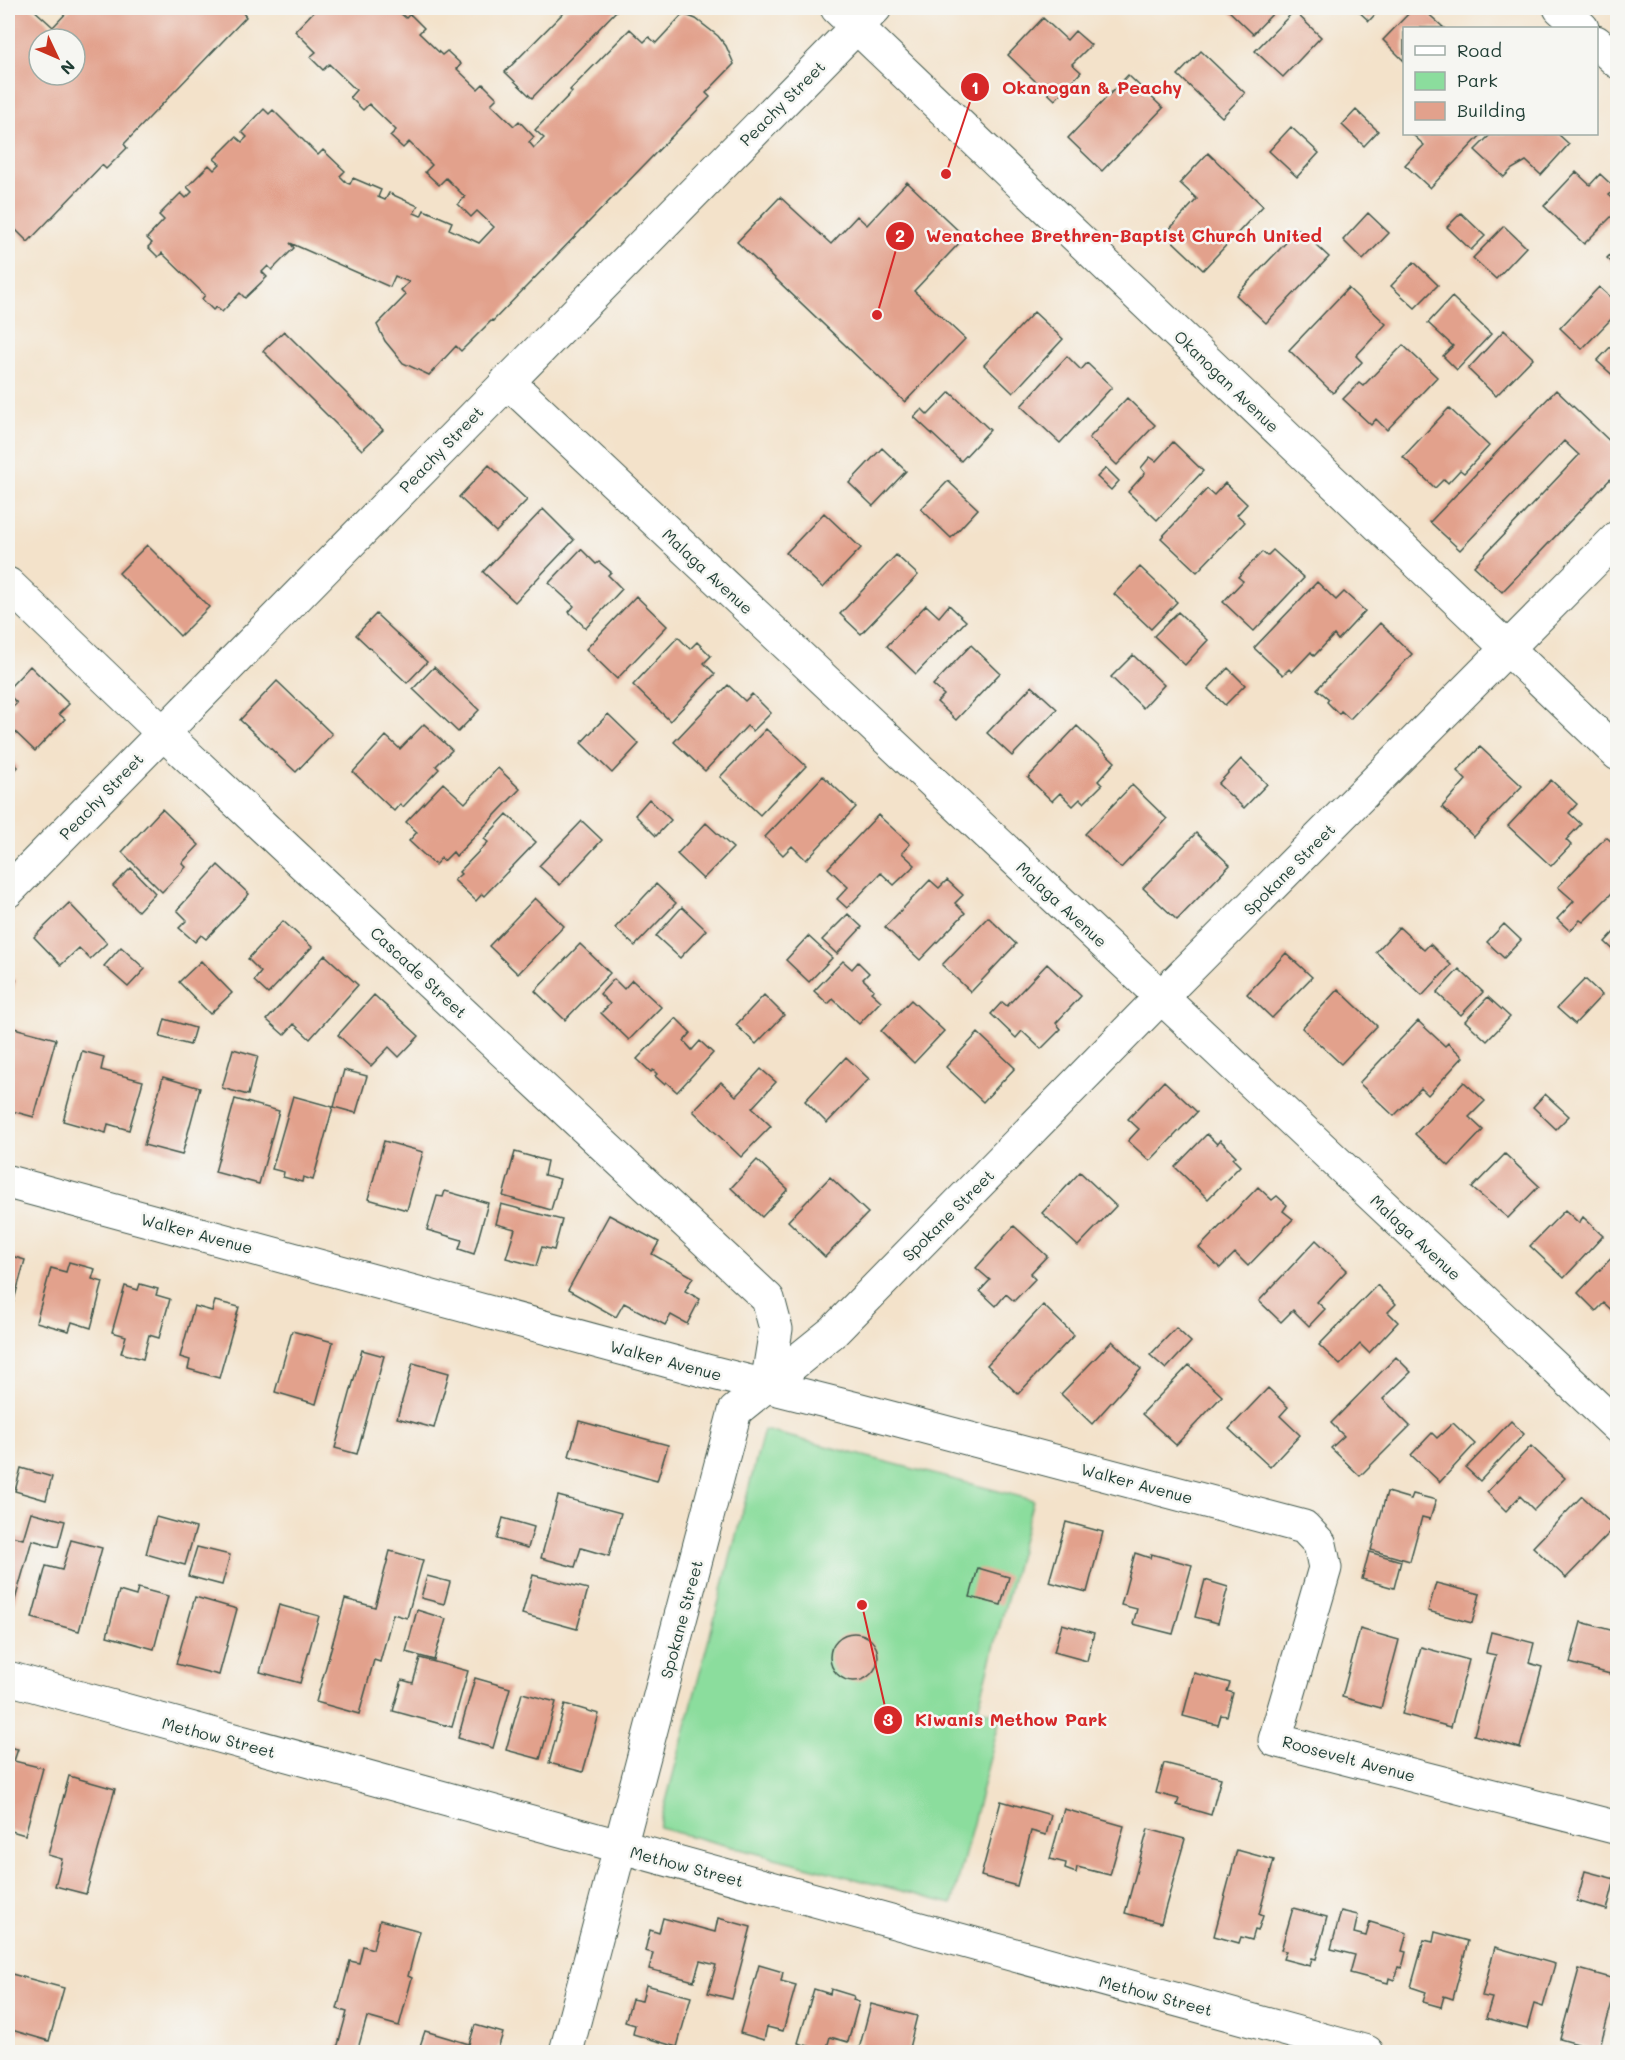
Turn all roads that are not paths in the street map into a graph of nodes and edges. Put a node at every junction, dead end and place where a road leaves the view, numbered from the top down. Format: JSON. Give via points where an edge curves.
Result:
{"nodes":[{"id":1,"x":1560,"y":8,"type":"edge"},
{"id":2,"x":856,"y":14,"type":"edge"},
{"id":3,"x":1581,"y":27,"type":"edge"},
{"id":4,"x":1598,"y":44,"type":"edge"},
{"id":5,"x":1617,"y":62,"type":"edge"},
{"id":6,"x":507,"y":381,"type":"junction"},
{"id":7,"x":1617,"y":537,"type":"edge"},
{"id":8,"x":8,"y":584,"type":"edge"},
{"id":9,"x":1507,"y":650,"type":"junction"},
{"id":10,"x":162,"y":732,"type":"junction"},
{"id":11,"x":1617,"y":754,"type":"edge"},
{"id":12,"x":8,"y":891,"type":"edge"},
{"id":13,"x":1161,"y":997,"type":"junction"},
{"id":14,"x":8,"y":1182,"type":"edge"},
{"id":15,"x":766,"y":1385,"type":"junction"},
{"id":16,"x":1617,"y":1427,"type":"edge"},
{"id":17,"x":1320,"y":1544,"type":"joint"},
{"id":18,"x":8,"y":1678,"type":"edge"},
{"id":19,"x":1617,"y":1828,"type":"edge"},
{"id":20,"x":621,"y":1848,"type":"junction"},
{"id":21,"x":566,"y":2052,"type":"edge"},
{"id":22,"x":1367,"y":2052,"type":"edge"}],
"edges":[{"from":1,"to":3,"type":"street"},
{"from":2,"to":6,"type":"street","name":"Peachy Street"},
{"from":2,"to":9,"type":"street","name":"Okanogan Avenue"},
{"from":4,"to":5,"type":"street"},
{"from":6,"to":10,"type":"street","name":"Peachy Street"},
{"from":6,"to":13,"type":"street","name":"Malaga Avenue"},
{"from":7,"to":9,"type":"street","name":"Spokane Street"},
{"from":8,"to":10,"type":"street","name":"Cascade Street"},
{"from":9,"to":11,"type":"street","name":"Okanogan Avenue"},
{"from":9,"to":13,"type":"street","name":"Spokane Street"},
{"from":10,"to":12,"type":"street","name":"Peachy Street"},
{"from":10,"to":15,"type":"street","name":"Cascade Street","via":[[768,1299],[776,1329]]},
{"from":13,"to":15,"type":"street","name":"Spokane Street","via":[[834,1331]]},
{"from":13,"to":16,"type":"street","name":"Malaga Avenue"},
{"from":14,"to":15,"type":"street","name":"Walker Avenue"},
{"from":15,"to":17,"type":"street","name":"Walker Avenue","via":[[1304,1527]]},
{"from":15,"to":20,"type":"street","name":"Spokane Street","via":[[735,1412]]},
{"from":17,"to":19,"type":"street","name":"Roosevelt Avenue","via":[[1324,1568],[1275,1740]]},
{"from":18,"to":20,"type":"street","name":"Methow Street"},
{"from":20,"to":21,"type":"street","name":"Spokane Street"},
{"from":20,"to":22,"type":"street","name":"Methow Street"}]}
